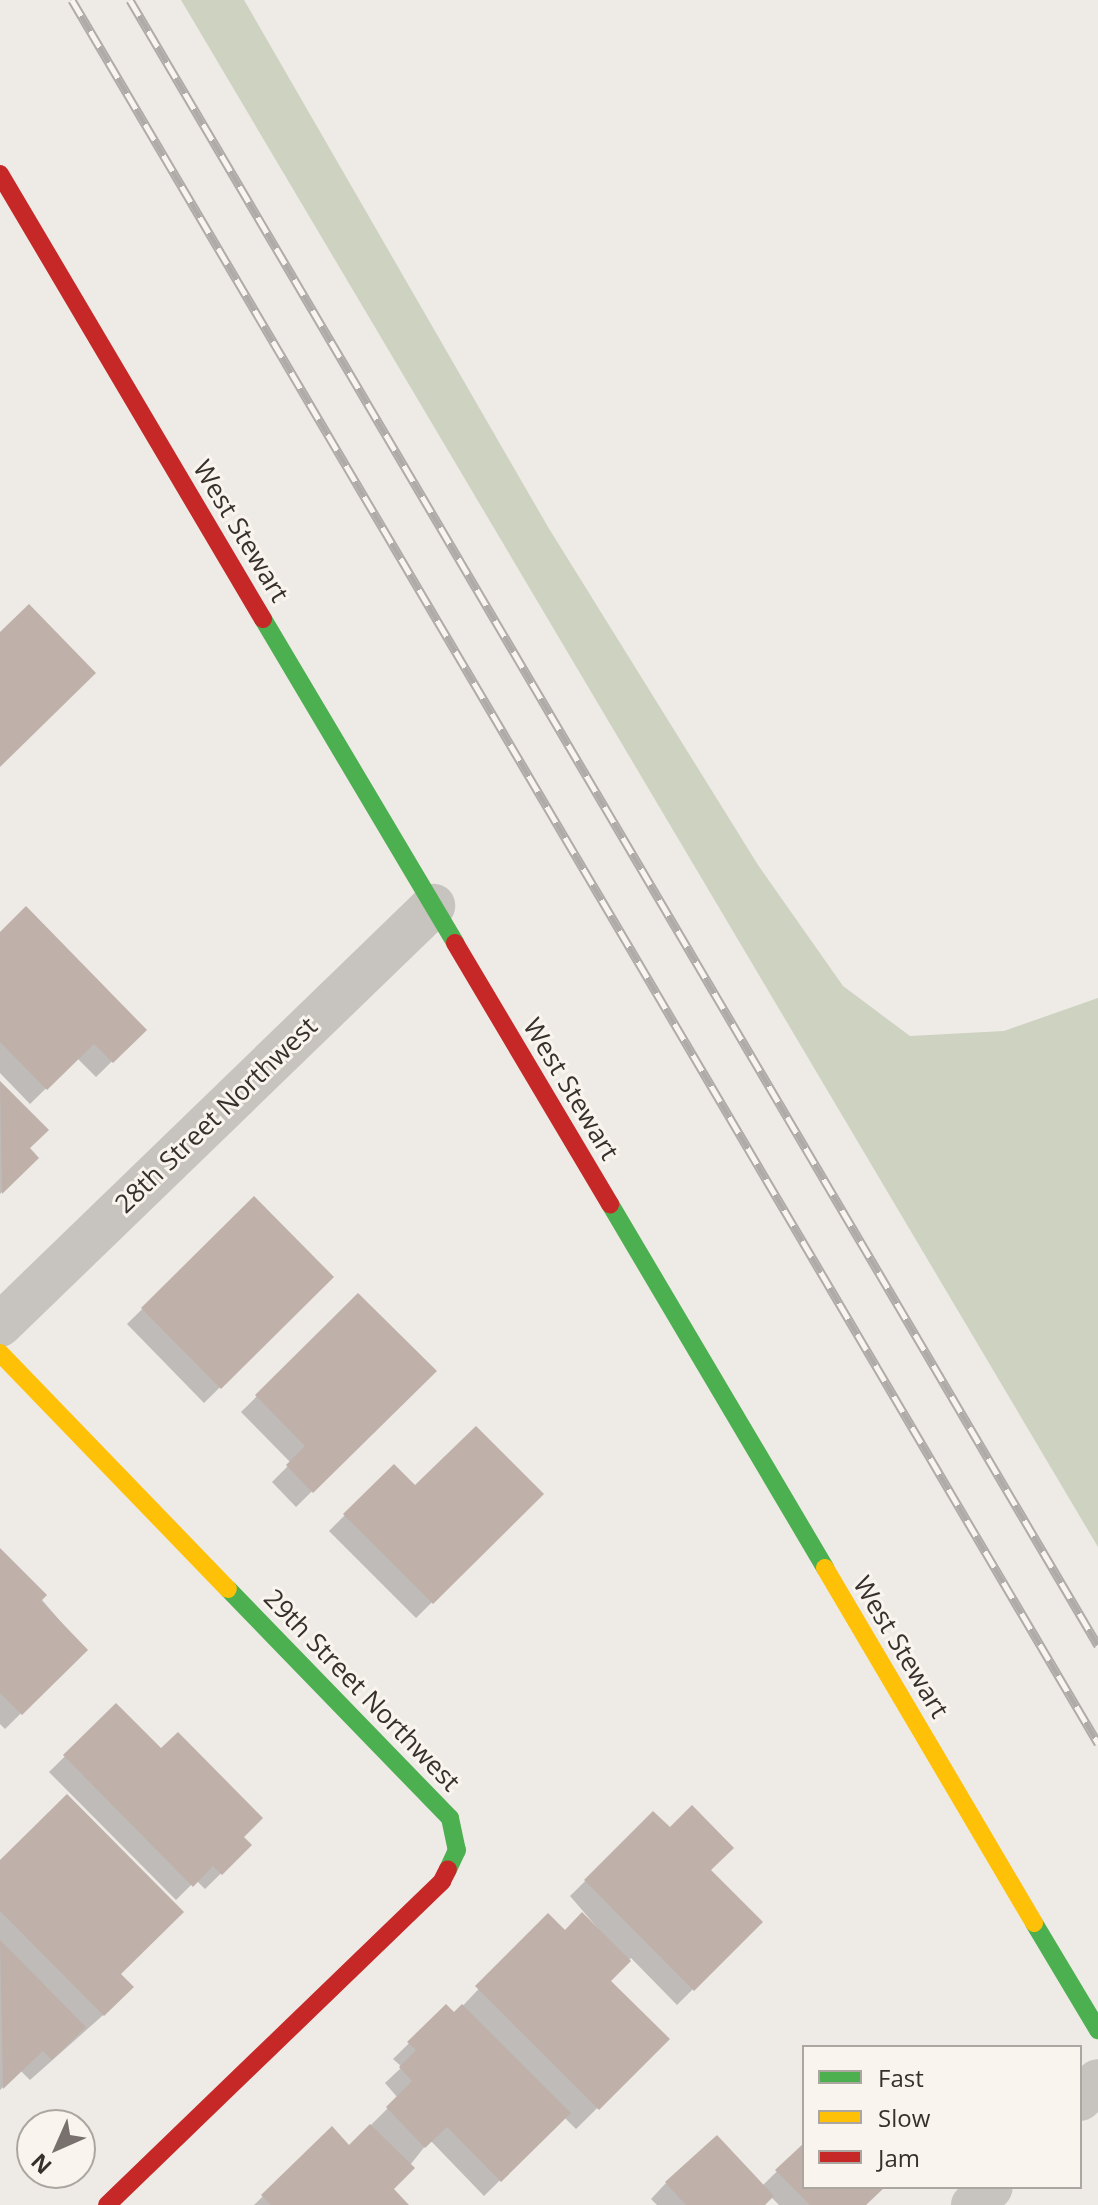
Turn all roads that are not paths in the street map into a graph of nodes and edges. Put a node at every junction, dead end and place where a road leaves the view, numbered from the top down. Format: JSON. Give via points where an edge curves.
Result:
{"nodes":[{"id":1,"x":0,"y":174,"type":"edge"},
{"id":2,"x":433,"y":906,"type":"junction"},
{"id":3,"x":0,"y":1325,"type":"edge"},
{"id":4,"x":0,"y":1353,"type":"edge"},
{"id":5,"x":1098,"y":2030,"type":"edge"},
{"id":6,"x":1098,"y":2081,"type":"edge"},
{"id":7,"x":1082,"y":2097,"type":"edge"},
{"id":8,"x":989,"y":2189,"type":"edge"},
{"id":9,"x":107,"y":2205,"type":"edge"},
{"id":10,"x":973,"y":2205,"type":"edge"}],
"edges":[{"from":1,"to":2,"type":"street","name":"West Stewart"},
{"from":2,"to":3,"type":"street","name":"28th Street Northwest"},
{"from":2,"to":5,"type":"street","name":"West Stewart"},
{"from":4,"to":9,"type":"street","name":"29th Street Northwest","via":[[450,1818],[457,1850],[442,1881]]},
{"from":6,"to":7,"type":"street"},
{"from":8,"to":10,"type":"street"}]}
